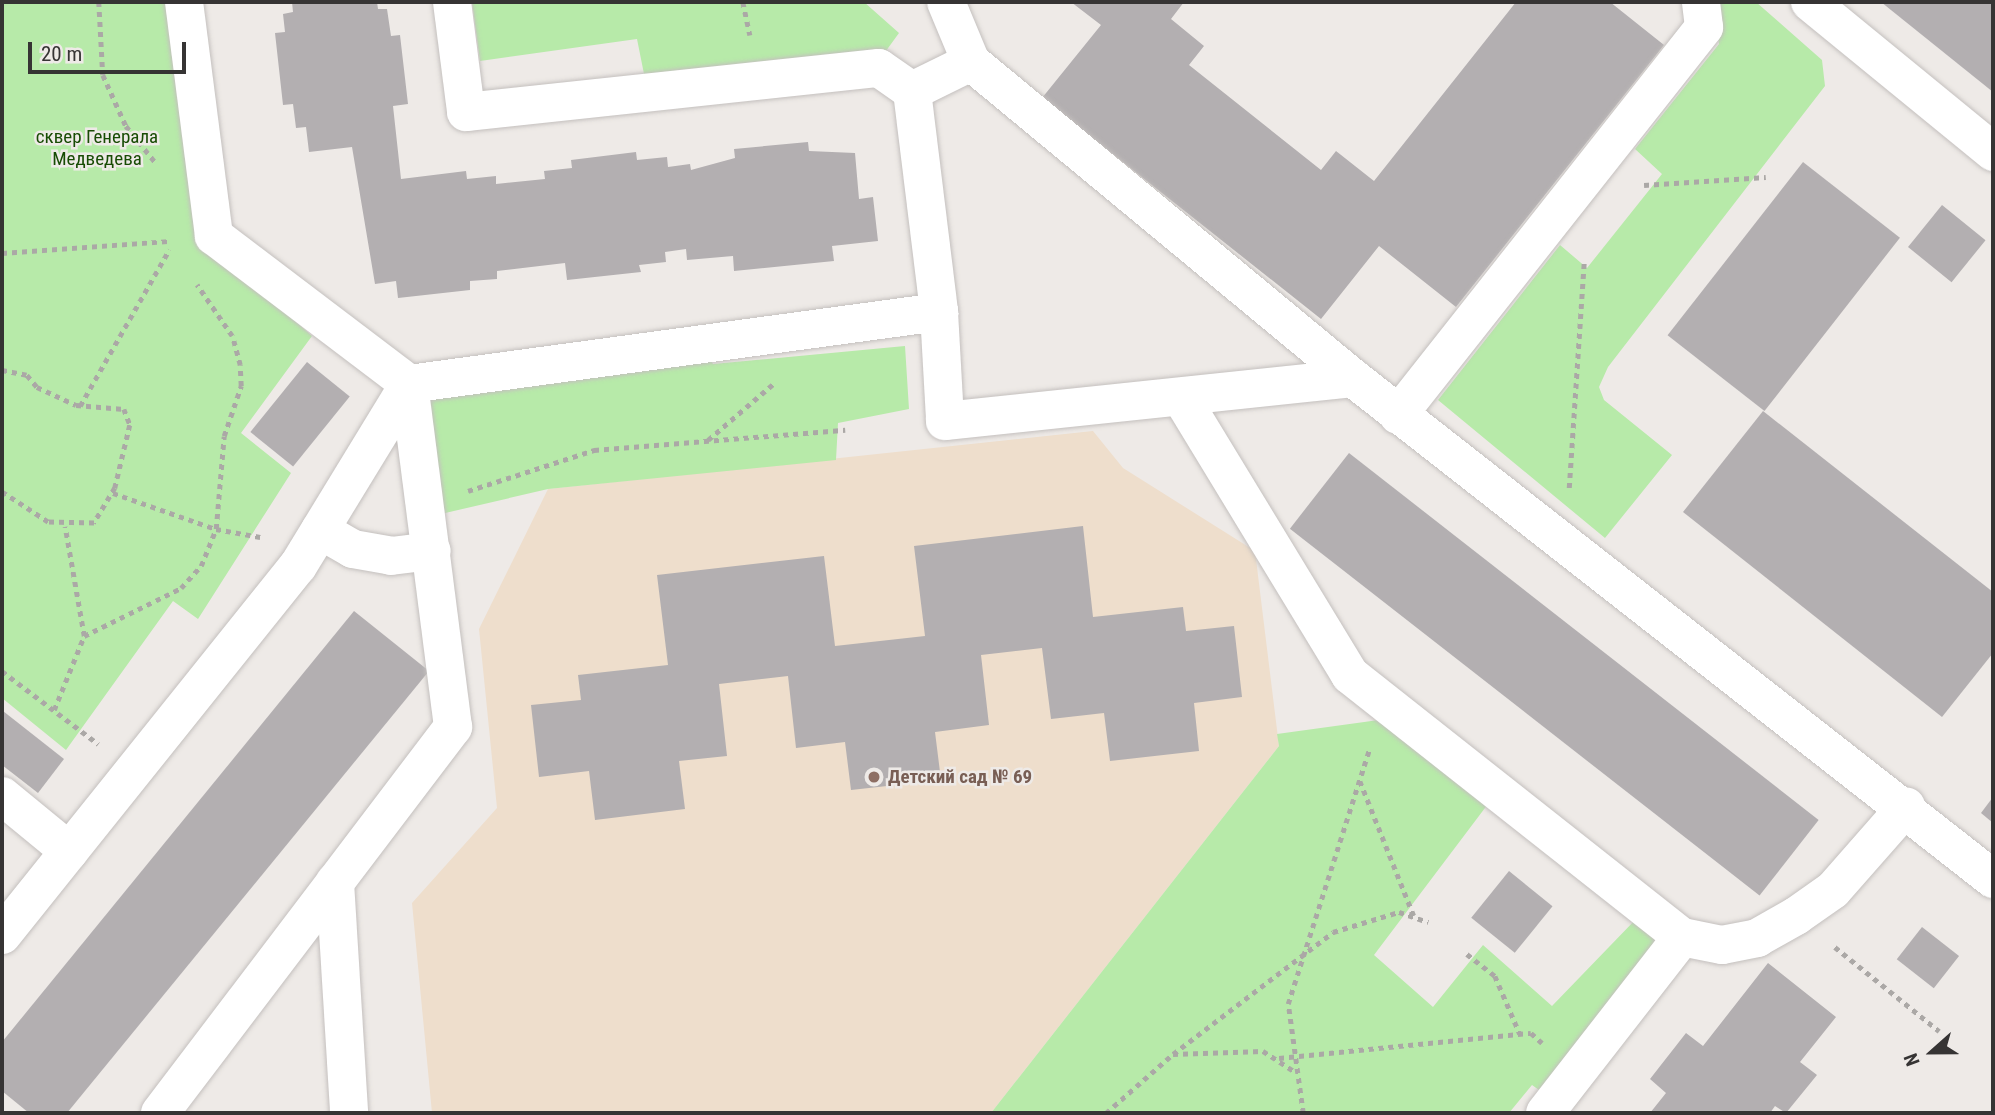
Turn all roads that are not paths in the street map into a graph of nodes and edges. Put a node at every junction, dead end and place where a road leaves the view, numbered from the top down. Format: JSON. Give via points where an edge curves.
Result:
{"nodes":[{"id":1,"x":184,"y":2,"type":"edge"},
{"id":2,"x":452,"y":2,"type":"edge"},
{"id":3,"x":946,"y":2,"type":"edge"},
{"id":4,"x":1701,"y":2,"type":"edge"},
{"id":5,"x":1811,"y":2,"type":"edge"},
{"id":6,"x":971,"y":62,"type":"junction"},
{"id":7,"x":912,"y":90,"type":"junction"},
{"id":8,"x":1993,"y":152,"type":"edge"},
{"id":9,"x":939,"y":312,"type":"junction"},
{"id":10,"x":1353,"y":378,"type":"junction"},
{"id":11,"x":409,"y":384,"type":"junction"},
{"id":12,"x":1181,"y":397,"type":"junction"},
{"id":13,"x":1398,"y":415,"type":"junction"},
{"id":14,"x":320,"y":530,"type":"junction"},
{"id":15,"x":432,"y":551,"type":"junction"},
{"id":16,"x":2,"y":796,"type":"edge"},
{"id":17,"x":1906,"y":807,"type":"junction"},
{"id":18,"x":69,"y":851,"type":"junction"},
{"id":19,"x":1993,"y":879,"type":"edge"},
{"id":20,"x":335,"y":881,"type":"junction"},
{"id":21,"x":2,"y":935,"type":"edge"},
{"id":22,"x":1682,"y":937,"type":"junction"},
{"id":23,"x":160,"y":1113,"type":"edge"},
{"id":24,"x":349,"y":1113,"type":"edge"},
{"id":25,"x":1545,"y":1113,"type":"edge"}],
"edges":[{"from":1,"to":11,"type":"lane","via":[[214,236]]},
{"from":2,"to":7,"type":"lane","via":[[466,112],[879,68]]},
{"from":3,"to":6,"type":"lane"},
{"from":4,"to":13,"type":"lane","via":[[1704,27]]},
{"from":5,"to":8,"type":"lane"},
{"from":6,"to":7,"type":"lane"},
{"from":6,"to":10,"type":"lane"},
{"from":7,"to":9,"type":"lane"},
{"from":9,"to":11,"type":"lane"},
{"from":9,"to":12,"type":"lane","via":[[945,421]]},
{"from":10,"to":12,"type":"lane"},
{"from":10,"to":13,"type":"lane"},
{"from":11,"to":14,"type":"lane"},
{"from":11,"to":15,"type":"lane"},
{"from":12,"to":22,"type":"lane","via":[[1368,708]]},
{"from":13,"to":17,"type":"lane"},
{"from":14,"to":15,"type":"lane","via":[[378,553]]},
{"from":14,"to":18,"type":"lane"},
{"from":15,"to":20,"type":"lane","via":[[453,727]]},
{"from":16,"to":18,"type":"lane"},
{"from":17,"to":19,"type":"lane"},
{"from":17,"to":22,"type":"lane","via":[[1833,890],[1796,916],[1757,938],[1722,945]]},
{"from":18,"to":21,"type":"lane"},
{"from":20,"to":23,"type":"lane"},
{"from":20,"to":24,"type":"lane"},
{"from":22,"to":25,"type":"lane"}]}
